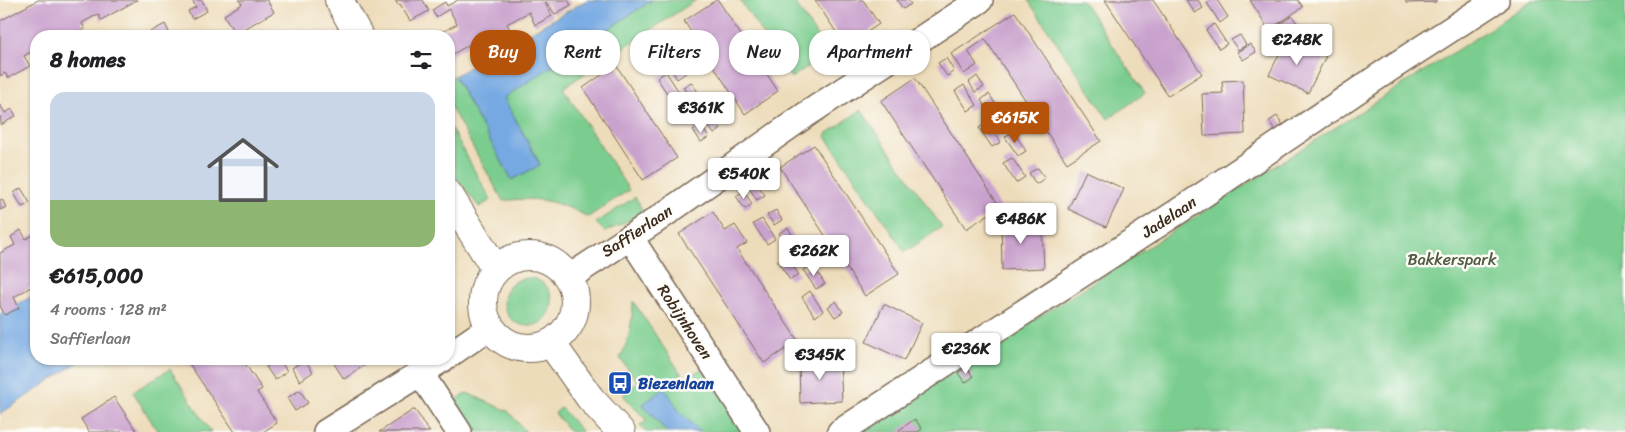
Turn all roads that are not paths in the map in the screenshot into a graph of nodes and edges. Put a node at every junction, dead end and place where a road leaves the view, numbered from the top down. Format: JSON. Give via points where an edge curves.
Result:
{"nodes":[{"id":1,"x":339,"y":0,"type":"edge"},
{"id":2,"x":980,"y":0,"type":"edge"},
{"id":3,"x":1496,"y":0,"type":"edge"},
{"id":4,"x":356,"y":30,"type":"edge"},
{"id":5,"x":455,"y":205,"type":"edge"},
{"id":6,"x":630,"y":237,"type":"junction"},
{"id":7,"x":496,"y":270,"type":"junction"},
{"id":8,"x":568,"y":278,"type":"junction"},
{"id":9,"x":490,"y":328,"type":"junction"},
{"id":10,"x":551,"y":343,"type":"junction"},
{"id":11,"x":455,"y":351,"type":"edge"},
{"id":12,"x":434,"y":365,"type":"edge"},
{"id":13,"x":421,"y":374,"type":"junction"},
{"id":14,"x":326,"y":432,"type":"edge"},
{"id":15,"x":459,"y":432,"type":"edge"},
{"id":16,"x":621,"y":432,"type":"edge"},
{"id":17,"x":757,"y":432,"type":"edge"},
{"id":18,"x":840,"y":432,"type":"edge"}],
"edges":[{"from":1,"to":4,"type":"street"},
{"from":2,"to":6,"type":"street","name":"Saffierlaan","via":[[813,110]]},
{"from":3,"to":18,"type":"street","name":"Jadelaan"},
{"from":5,"to":7,"type":"street"},
{"from":6,"to":8,"type":"street","name":"Saffierlaan"},
{"from":6,"to":17,"type":"street","name":"Robijnhoven"},
{"from":7,"to":8,"type":"street","via":[[510,260],[528,256],[551,262]]},
{"from":7,"to":9,"type":"street","via":[[486,286],[483,304]]},
{"from":8,"to":10,"type":"street","via":[[574,295],[574,314],[565,330]]},
{"from":9,"to":10,"type":"street","via":[[518,347],[540,347]]},
{"from":9,"to":11,"type":"street"},
{"from":10,"to":16,"type":"street","via":[[590,398]]},
{"from":12,"to":13,"type":"street"},
{"from":13,"to":14,"type":"street"},
{"from":13,"to":15,"type":"street"}]}
